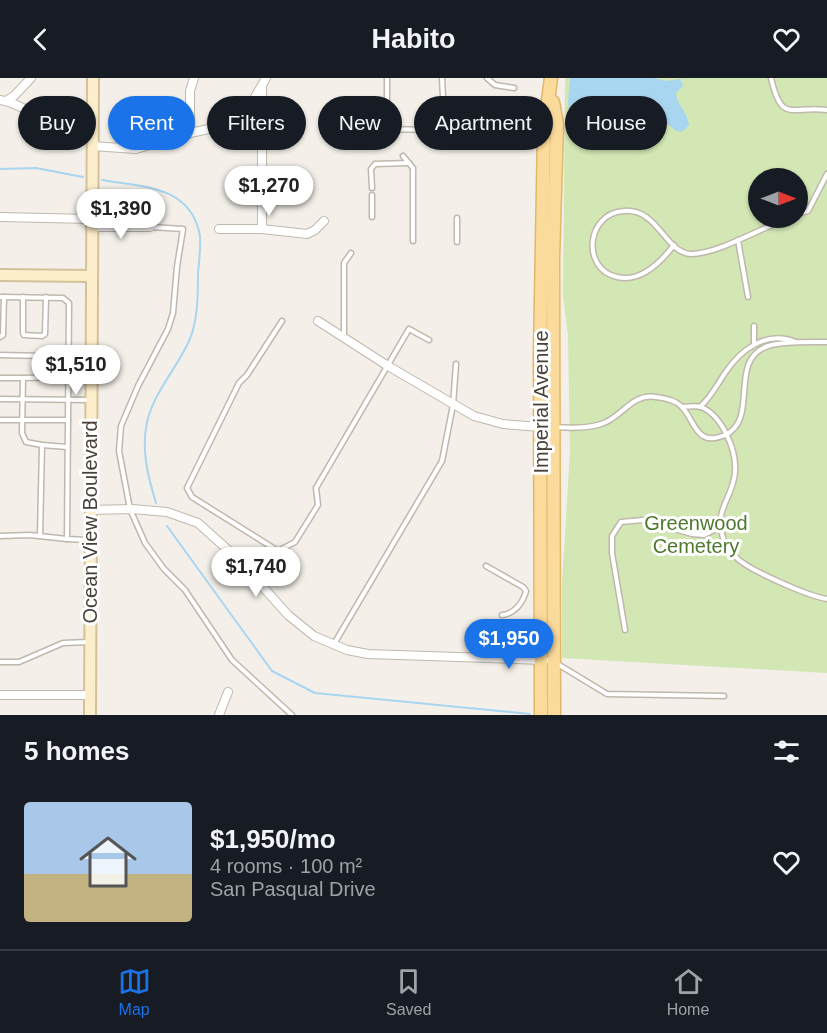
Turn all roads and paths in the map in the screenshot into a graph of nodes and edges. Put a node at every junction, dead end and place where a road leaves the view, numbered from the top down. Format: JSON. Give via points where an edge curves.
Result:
{"nodes":[{"id":1,"x":31,"y":78,"type":"edge"},
{"id":2,"x":93,"y":78,"type":"edge"},
{"id":3,"x":194,"y":78,"type":"edge"},
{"id":4,"x":387,"y":78,"type":"edge"},
{"id":5,"x":442,"y":78,"type":"edge"},
{"id":6,"x":487,"y":78,"type":"edge"},
{"id":7,"x":771,"y":78,"type":"edge"},
{"id":8,"x":264,"y":82,"type":"edge"},
{"id":9,"x":551,"y":83,"type":"edge"},
{"id":10,"x":514,"y":88,"type":"dead end"},
{"id":11,"x":93,"y":96,"type":"edge"},
{"id":12,"x":190,"y":96,"type":"edge"},
{"id":13,"x":387,"y":96,"type":"edge"},
{"id":14,"x":443,"y":96,"type":"edge"},
{"id":15,"x":3,"y":100,"type":"edge"},
{"id":16,"x":18,"y":107,"type":"edge"},
{"id":17,"x":827,"y":110,"type":"edge"},
{"id":18,"x":195,"y":132,"type":"edge"},
{"id":19,"x":92,"y":150,"type":"edge"},
{"id":20,"x":544,"y":150,"type":"edge"},
{"id":21,"x":550,"y":150,"type":"edge"},
{"id":22,"x":403,"y":156,"type":"dead end"},
{"id":23,"x":410,"y":163,"type":"junction"},
{"id":24,"x":827,"y":174,"type":"edge"},
{"id":25,"x":372,"y":188,"type":"dead end"},
{"id":26,"x":555,"y":188,"type":"junction"},
{"id":27,"x":372,"y":195,"type":"dead end"},
{"id":28,"x":808,"y":211,"type":"edge"},
{"id":29,"x":0,"y":217,"type":"edge"},
{"id":30,"x":372,"y":217,"type":"dead end"},
{"id":31,"x":457,"y":218,"type":"dead end"},
{"id":32,"x":324,"y":221,"type":"dead end"},
{"id":33,"x":91,"y":223,"type":"junction"},
{"id":34,"x":150,"y":227,"type":"joint"},
{"id":35,"x":766,"y":228,"type":"edge"},
{"id":36,"x":219,"y":229,"type":"dead end"},
{"id":37,"x":262,"y":229,"type":"junction"},
{"id":38,"x":738,"y":240,"type":"junction"},
{"id":39,"x":413,"y":241,"type":"dead end"},
{"id":40,"x":457,"y":242,"type":"dead end"},
{"id":41,"x":674,"y":245,"type":"junction"},
{"id":42,"x":351,"y":253,"type":"dead end"},
{"id":43,"x":0,"y":275,"type":"edge"},
{"id":44,"x":92,"y":276,"type":"junction"},
{"id":45,"x":2,"y":297,"type":"edge"},
{"id":46,"x":22,"y":297,"type":"junction"},
{"id":47,"x":46,"y":297,"type":"junction"},
{"id":48,"x":748,"y":297,"type":"dead end"},
{"id":49,"x":282,"y":321,"type":"dead end"},
{"id":50,"x":318,"y":321,"type":"dead end"},
{"id":51,"x":754,"y":326,"type":"dead end"},
{"id":52,"x":0,"y":336,"type":"edge"},
{"id":53,"x":344,"y":338,"type":"junction"},
{"id":54,"x":429,"y":340,"type":"dead end"},
{"id":55,"x":797,"y":342,"type":"junction"},
{"id":56,"x":827,"y":342,"type":"edge"},
{"id":57,"x":754,"y":343,"type":"junction"},
{"id":58,"x":0,"y":355,"type":"edge"},
{"id":59,"x":69,"y":357,"type":"junction"},
{"id":60,"x":90,"y":357,"type":"junction"},
{"id":61,"x":456,"y":364,"type":"dead end"},
{"id":62,"x":388,"y":366,"type":"junction"},
{"id":63,"x":69,"y":376,"type":"junction"},
{"id":64,"x":0,"y":378,"type":"edge"},
{"id":65,"x":23,"y":378,"type":"junction"},
{"id":66,"x":0,"y":399,"type":"edge"},
{"id":67,"x":22,"y":399,"type":"junction"},
{"id":68,"x":69,"y":399,"type":"junction"},
{"id":69,"x":90,"y":399,"type":"junction"},
{"id":70,"x":453,"y":405,"type":"junction"},
{"id":71,"x":700,"y":406,"type":"junction"},
{"id":72,"x":682,"y":407,"type":"junction"},
{"id":73,"x":0,"y":420,"type":"edge"},
{"id":74,"x":22,"y":420,"type":"junction"},
{"id":75,"x":68,"y":420,"type":"junction"},
{"id":76,"x":540,"y":427,"type":"junction"},
{"id":77,"x":554,"y":427,"type":"junction"},
{"id":78,"x":726,"y":435,"type":"junction"},
{"id":79,"x":42,"y":445,"type":"junction"},
{"id":80,"x":67,"y":447,"type":"junction"},
{"id":81,"x":130,"y":509,"type":"junction"},
{"id":82,"x":90,"y":510,"type":"junction"},
{"id":83,"x":720,"y":527,"type":"junction"},
{"id":84,"x":0,"y":536,"type":"edge"},
{"id":85,"x":40,"y":536,"type":"junction"},
{"id":86,"x":67,"y":539,"type":"junction"},
{"id":87,"x":90,"y":540,"type":"junction"},
{"id":88,"x":278,"y":551,"type":"junction"},
{"id":89,"x":486,"y":566,"type":"dead end"},
{"id":90,"x":258,"y":581,"type":"junction"},
{"id":91,"x":827,"y":598,"type":"edge"},
{"id":92,"x":502,"y":615,"type":"dead end"},
{"id":93,"x":626,"y":630,"type":"dead end"},
{"id":94,"x":90,"y":642,"type":"junction"},
{"id":95,"x":334,"y":644,"type":"junction"},
{"id":96,"x":540,"y":660,"type":"junction"},
{"id":97,"x":553,"y":661,"type":"junction"},
{"id":98,"x":0,"y":662,"type":"edge"},
{"id":99,"x":228,"y":692,"type":"dead end"},
{"id":100,"x":0,"y":695,"type":"edge"},
{"id":101,"x":90,"y":695,"type":"junction"},
{"id":102,"x":724,"y":696,"type":"dead end"},
{"id":103,"x":90,"y":715,"type":"edge"},
{"id":104,"x":219,"y":715,"type":"edge"},
{"id":105,"x":292,"y":715,"type":"edge"},
{"id":106,"x":541,"y":715,"type":"edge"},
{"id":107,"x":554,"y":715,"type":"edge"}],
"edges":[{"from":1,"to":15,"type":"street","via":[[14,96]]},
{"from":2,"to":11,"type":"main road","name":"Ocean View Boulevard"},
{"from":3,"to":12,"type":"street"},
{"from":4,"to":13,"type":"lane"},
{"from":5,"to":14,"type":"lane"},
{"from":6,"to":10,"type":"lane","via":[[495,85]]},
{"from":7,"to":17,"type":"lane","via":[[776,98],[784,109]]},
{"from":8,"to":18,"type":"street","via":[[251,104],[226,124]]},
{"from":8,"to":37,"type":"street"},
{"from":9,"to":26,"type":"main road","name":"Imperial Avenue","via":[[557,124]]},
{"from":15,"to":16,"type":"street"},
{"from":19,"to":33,"type":"main road","name":"Ocean View Boulevard"},
{"from":20,"to":76,"type":"main road","name":"Imperial Avenue"},
{"from":21,"to":26,"type":"main road"},
{"from":22,"to":23,"type":"lane"},
{"from":23,"to":25,"type":"lane","via":[[375,164],[371,169]]},
{"from":23,"to":39,"type":"lane"},
{"from":24,"to":28,"type":"lane"},
{"from":26,"to":77,"type":"main road","name":"Imperial Avenue"},
{"from":27,"to":30,"type":"lane"},
{"from":29,"to":33,"type":"street"},
{"from":31,"to":40,"type":"lane"},
{"from":32,"to":37,"type":"street","via":[[307,234]]},
{"from":33,"to":34,"type":"street"},
{"from":33,"to":44,"type":"main road","name":"Ocean View Boulevard"},
{"from":34,"to":81,"type":"lane","via":[[183,229],[168,330],[121,426],[119,451]]},
{"from":35,"to":38,"type":"lane"},
{"from":36,"to":37,"type":"street"},
{"from":38,"to":41,"type":"lane","via":[[690,254]]},
{"from":38,"to":48,"type":"lane"},
{"from":41,"to":41,"type":"lane","via":[[644,215],[624,211],[608,214],[601,221],[593,248],[597,262],[606,272],[627,278],[644,273]]},
{"from":42,"to":53,"type":"lane","via":[[344,263]]},
{"from":43,"to":44,"type":"main road"},
{"from":44,"to":60,"type":"main road","name":"Ocean View Boulevard"},
{"from":45,"to":46,"type":"lane"},
{"from":45,"to":52,"type":"lane"},
{"from":46,"to":47,"type":"lane"},
{"from":46,"to":47,"type":"lane","via":[[24,335],[42,336]]},
{"from":47,"to":59,"type":"lane","via":[[63,298],[69,303]]},
{"from":49,"to":88,"type":"lane","via":[[239,383],[187,488],[192,497]]},
{"from":50,"to":53,"type":"street"},
{"from":51,"to":57,"type":"lane"},
{"from":53,"to":62,"type":"street"},
{"from":54,"to":62,"type":"lane","via":[[409,329]]},
{"from":55,"to":56,"type":"lane"},
{"from":55,"to":57,"type":"lane","via":[[762,339]]},
{"from":55,"to":78,"type":"lane","via":[[766,346],[755,353],[744,374],[741,415]]},
{"from":57,"to":71,"type":"lane","via":[[735,358]]},
{"from":58,"to":59,"type":"lane"},
{"from":59,"to":60,"type":"lane"},
{"from":59,"to":63,"type":"lane"},
{"from":60,"to":69,"type":"main road","name":"Ocean View Boulevard"},
{"from":61,"to":70,"type":"lane"},
{"from":62,"to":70,"type":"street"},
{"from":62,"to":88,"type":"lane","via":[[316,488],[318,505],[295,542]]},
{"from":63,"to":65,"type":"lane"},
{"from":63,"to":68,"type":"lane"},
{"from":64,"to":65,"type":"lane"},
{"from":65,"to":67,"type":"lane"},
{"from":66,"to":67,"type":"lane"},
{"from":67,"to":68,"type":"lane"},
{"from":67,"to":74,"type":"lane"},
{"from":68,"to":69,"type":"lane"},
{"from":68,"to":75,"type":"lane"},
{"from":69,"to":82,"type":"main road","name":"Ocean View Boulevard"},
{"from":70,"to":76,"type":"street","via":[[504,424]]},
{"from":70,"to":95,"type":"lane","via":[[442,461]]},
{"from":71,"to":72,"type":"lane"},
{"from":71,"to":78,"type":"lane","via":[[716,417]]},
{"from":72,"to":77,"type":"lane","via":[[651,396],[628,404],[599,425]]},
{"from":72,"to":78,"type":"lane","via":[[703,436]]},
{"from":73,"to":74,"type":"lane"},
{"from":74,"to":75,"type":"lane"},
{"from":74,"to":79,"type":"lane","via":[[26,442]]},
{"from":75,"to":80,"type":"lane"},
{"from":76,"to":77,"type":"lane"},
{"from":76,"to":96,"type":"main road","name":"Imperial Avenue"},
{"from":77,"to":97,"type":"main road","name":"Imperial Avenue"},
{"from":78,"to":83,"type":"lane","via":[[735,471],[721,510]]},
{"from":79,"to":80,"type":"lane"},
{"from":79,"to":85,"type":"lane"},
{"from":80,"to":86,"type":"lane"},
{"from":81,"to":82,"type":"street"},
{"from":81,"to":90,"type":"street","via":[[173,514],[198,523]]},
{"from":81,"to":105,"type":"lane","via":[[145,543],[164,570],[185,590],[232,660]]},
{"from":82,"to":87,"type":"main road","name":"Ocean View Boulevard"},
{"from":83,"to":91,"type":"lane","via":[[729,551],[741,561],[796,589]]},
{"from":83,"to":93,"type":"lane","via":[[704,535],[643,520],[621,522],[612,536],[612,552]]},
{"from":84,"to":85,"type":"lane"},
{"from":85,"to":86,"type":"lane"},
{"from":86,"to":87,"type":"lane"},
{"from":87,"to":94,"type":"main road","name":"Ocean View Boulevard"},
{"from":88,"to":90,"type":"lane"},
{"from":89,"to":92,"type":"lane","via":[[526,591],[515,610]]},
{"from":90,"to":95,"type":"street","via":[[288,615],[314,636]]},
{"from":94,"to":98,"type":"lane","via":[[63,643],[19,662]]},
{"from":94,"to":101,"type":"main road","name":"Ocean View Boulevard"},
{"from":95,"to":96,"type":"street","via":[[368,654]]},
{"from":96,"to":97,"type":"street"},
{"from":96,"to":106,"type":"main road","name":"Imperial Avenue"},
{"from":97,"to":102,"type":"lane","via":[[607,694]]},
{"from":97,"to":107,"type":"main road","name":"Imperial Avenue"},
{"from":99,"to":104,"type":"street"},
{"from":100,"to":101,"type":"street"},
{"from":101,"to":103,"type":"main road","name":"Ocean View Boulevard"}]}
